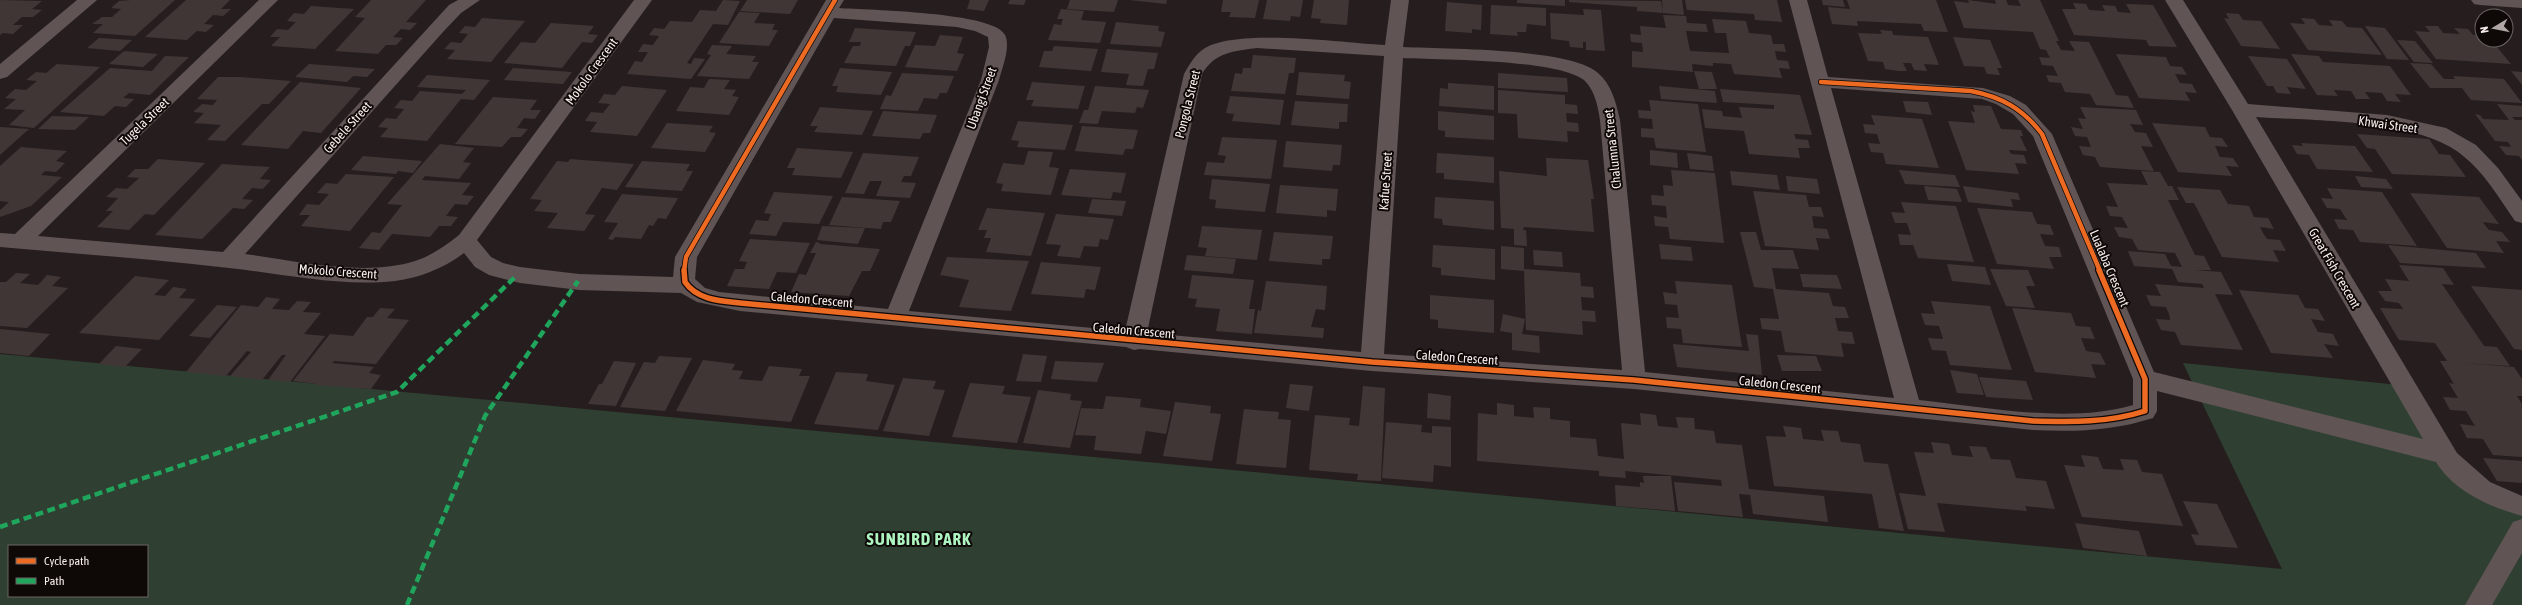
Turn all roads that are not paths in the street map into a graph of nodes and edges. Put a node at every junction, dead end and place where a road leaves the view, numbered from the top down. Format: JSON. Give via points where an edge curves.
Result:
{"nodes":[{"id":1,"x":88,"y":0,"type":"edge"},
{"id":2,"x":269,"y":0,"type":"edge"},
{"id":3,"x":470,"y":0,"type":"edge"},
{"id":4,"x":643,"y":0,"type":"edge"},
{"id":5,"x":1400,"y":0,"type":"edge"},
{"id":6,"x":1798,"y":0,"type":"edge"},
{"id":7,"x":2174,"y":0,"type":"edge"},
{"id":8,"x":2480,"y":0,"type":"edge"},
{"id":9,"x":2522,"y":3,"type":"edge"},
{"id":10,"x":832,"y":6,"type":"edge"},
{"id":11,"x":1394,"y":50,"type":"junction"},
{"id":12,"x":0,"y":73,"type":"edge"},
{"id":13,"x":1820,"y":82,"type":"junction"},
{"id":14,"x":2242,"y":110,"type":"junction"},
{"id":15,"x":2522,"y":216,"type":"edge"},
{"id":16,"x":466,"y":240,"type":"junction"},
{"id":17,"x":9,"y":241,"type":"edge"},
{"id":18,"x":228,"y":260,"type":"junction"},
{"id":19,"x":687,"y":285,"type":"junction"},
{"id":20,"x":895,"y":318,"type":"junction"},
{"id":21,"x":1134,"y":342,"type":"junction"},
{"id":22,"x":1372,"y":362,"type":"junction"},
{"id":23,"x":1634,"y":380,"type":"junction"},
{"id":24,"x":2145,"y":380,"type":"junction"},
{"id":25,"x":1909,"y":408,"type":"junction"},
{"id":26,"x":2444,"y":454,"type":"junction"},
{"id":27,"x":2522,"y":506,"type":"edge"},
{"id":28,"x":2522,"y":530,"type":"edge"},
{"id":29,"x":2478,"y":605,"type":"edge"}],
"edges":[{"from":1,"to":12,"type":"street"},
{"from":2,"to":17,"type":"street","name":"Tugela Street"},
{"from":3,"to":18,"type":"street","name":"Gebele Street","via":[[455,9],[436,28]]},
{"from":4,"to":16,"type":"street","name":"Mokolo Crescent"},
{"from":5,"to":11,"type":"street","name":"Kafue Street"},
{"from":6,"to":13,"type":"street"},
{"from":7,"to":14,"type":"street","name":"Great Fish Crescent"},
{"from":8,"to":9,"type":"street"},
{"from":10,"to":19,"type":"street","via":[[695,238],[686,257],[684,275]]},
{"from":10,"to":20,"type":"street","name":"Ubangi Street","via":[[980,26],[991,30],[997,36],[998,47],[990,80]]},
{"from":11,"to":21,"type":"street","name":"Pongola Street","via":[[1256,43],[1233,45],[1213,51],[1200,59],[1193,74]]},
{"from":11,"to":22,"type":"street","name":"Kafue Street"},
{"from":11,"to":23,"type":"street","name":"Chalumna Street","via":[[1548,61],[1586,71],[1596,79],[1605,96],[1610,120]]},
{"from":13,"to":24,"type":"street","name":"Lualaba Crescent","via":[[1971,91],[2010,103],[2028,116],[2042,134]]},
{"from":13,"to":25,"type":"street"},
{"from":14,"to":15,"type":"street","name":"Khwai Street","via":[[2392,122],[2419,126],[2441,134],[2469,150],[2483,164]]},
{"from":14,"to":26,"type":"street","name":"Great Fish Crescent"},
{"from":16,"to":18,"type":"street","name":"Mokolo Crescent","via":[[449,256],[420,268],[386,274],[343,274]]},
{"from":16,"to":19,"type":"street","via":[[483,263],[517,275],[578,281]]},
{"from":17,"to":18,"type":"street","name":"Mokolo Crescent"},
{"from":19,"to":20,"type":"street","name":"Caledon Crescent","via":[[706,297],[740,304]]},
{"from":20,"to":21,"type":"street","name":"Caledon Crescent"},
{"from":21,"to":22,"type":"street","name":"Caledon Crescent"},
{"from":22,"to":23,"type":"street","name":"Caledon Crescent"},
{"from":23,"to":25,"type":"street","name":"Caledon Crescent"},
{"from":24,"to":25,"type":"street","name":"Lualaba Crescent","via":[[2145,411],[2123,419],[2103,422],[2033,421]]},
{"from":24,"to":26,"type":"street"},
{"from":26,"to":27,"type":"street","name":"Great Fish Crescent","via":[[2471,482],[2495,499]]},
{"from":28,"to":29,"type":"street"}]}
